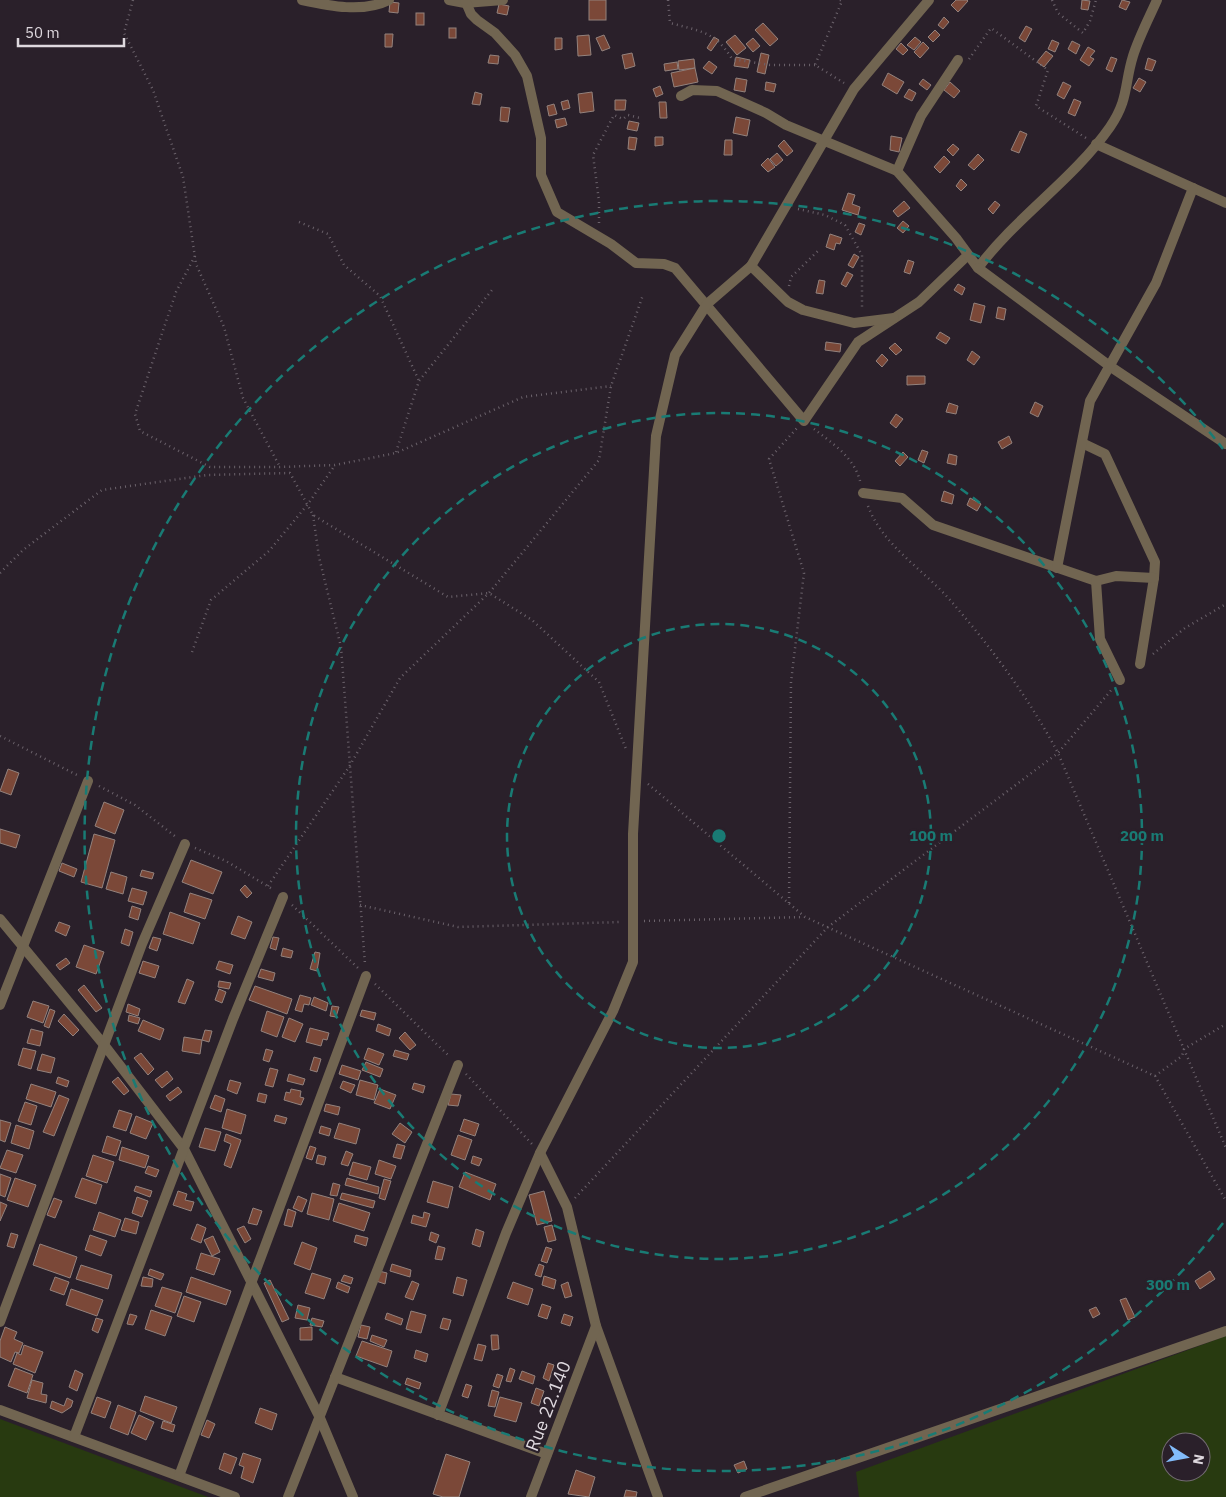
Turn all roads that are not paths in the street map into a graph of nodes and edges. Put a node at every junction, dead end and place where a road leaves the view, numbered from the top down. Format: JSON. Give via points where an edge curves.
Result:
{"nodes":[{"id":1,"x":302,"y":0,"type":"edge"},
{"id":2,"x":389,"y":0,"type":"edge"},
{"id":3,"x":449,"y":0,"type":"edge"},
{"id":4,"x":503,"y":0,"type":"edge"},
{"id":5,"x":929,"y":0,"type":"edge"},
{"id":6,"x":1157,"y":0,"type":"edge"},
{"id":7,"x":465,"y":1,"type":"edge"},
{"id":8,"x":958,"y":60,"type":"road end"},
{"id":9,"x":681,"y":96,"type":"dead end"},
{"id":10,"x":824,"y":141,"type":"junction"},
{"id":11,"x":1096,"y":144,"type":"junction"},
{"id":12,"x":897,"y":172,"type":"junction"},
{"id":13,"x":1193,"y":188,"type":"junction"},
{"id":14,"x":1226,"y":203,"type":"edge"},
{"id":15,"x":968,"y":254,"type":"junction"},
{"id":16,"x":751,"y":266,"type":"junction"},
{"id":17,"x":978,"y":268,"type":"junction"},
{"id":18,"x":707,"y":304,"type":"junction"},
{"id":19,"x":899,"y":317,"type":"junction"},
{"id":20,"x":1111,"y":367,"type":"junction"},
{"id":21,"x":1082,"y":443,"type":"junction"},
{"id":22,"x":1226,"y":444,"type":"edge"},
{"id":23,"x":864,"y":493,"type":"road end"},
{"id":24,"x":1057,"y":568,"type":"junction"},
{"id":25,"x":1154,"y":578,"type":"junction"},
{"id":26,"x":1096,"y":581,"type":"junction"},
{"id":27,"x":1140,"y":664,"type":"road end"},
{"id":28,"x":1120,"y":680,"type":"road end"},
{"id":29,"x":88,"y":780,"type":"road end"},
{"id":30,"x":185,"y":844,"type":"road end"},
{"id":31,"x":283,"y":897,"type":"road end"},
{"id":32,"x":0,"y":919,"type":"edge"},
{"id":33,"x":22,"y":945,"type":"junction"},
{"id":34,"x":366,"y":976,"type":"road end"},
{"id":35,"x":0,"y":1006,"type":"edge"},
{"id":36,"x":105,"y":1046,"type":"junction"},
{"id":37,"x":458,"y":1065,"type":"road end"},
{"id":38,"x":184,"y":1149,"type":"junction"},
{"id":39,"x":540,"y":1153,"type":"junction"},
{"id":40,"x":252,"y":1283,"type":"junction"},
{"id":41,"x":0,"y":1322,"type":"edge"},
{"id":42,"x":596,"y":1326,"type":"junction"},
{"id":43,"x":1226,"y":1331,"type":"edge"},
{"id":44,"x":335,"y":1377,"type":"junction"},
{"id":45,"x":0,"y":1410,"type":"edge"},
{"id":46,"x":438,"y":1415,"type":"junction"},
{"id":47,"x":320,"y":1418,"type":"junction"},
{"id":48,"x":74,"y":1437,"type":"junction"},
{"id":49,"x":547,"y":1454,"type":"junction"},
{"id":50,"x":179,"y":1476,"type":"junction"},
{"id":51,"x":235,"y":1497,"type":"edge"},
{"id":52,"x":288,"y":1497,"type":"edge"},
{"id":53,"x":354,"y":1497,"type":"edge"},
{"id":54,"x":530,"y":1497,"type":"edge"},
{"id":55,"x":658,"y":1497,"type":"edge"},
{"id":56,"x":745,"y":1497,"type":"edge"}],
"edges":[{"from":1,"to":2,"type":"street","via":[[350,8]]},
{"from":3,"to":7,"type":"street"},
{"from":4,"to":7,"type":"street"},
{"from":5,"to":10,"type":"street","via":[[854,89]]},
{"from":6,"to":11,"type":"street","via":[[1133,57],[1124,102]]},
{"from":7,"to":18,"type":"street","via":[[476,20],[495,33],[515,55],[527,76],[541,138],[542,175],[557,212],[636,263],[676,268]]},
{"from":8,"to":12,"type":"street","via":[[922,116]]},
{"from":9,"to":10,"type":"street","via":[[692,90],[717,91]]},
{"from":10,"to":12,"type":"street"},
{"from":10,"to":16,"type":"street"},
{"from":11,"to":13,"type":"street"},
{"from":11,"to":17,"type":"street","via":[[1011,229]]},
{"from":12,"to":15,"type":"street"},
{"from":13,"to":14,"type":"street"},
{"from":13,"to":20,"type":"street","via":[[1156,283]]},
{"from":15,"to":17,"type":"street"},
{"from":15,"to":19,"type":"street","via":[[920,302]]},
{"from":16,"to":18,"type":"street"},
{"from":16,"to":19,"type":"street","via":[[788,302],[811,312],[862,323]]},
{"from":17,"to":20,"type":"street"},
{"from":18,"to":19,"type":"street","via":[[804,420],[858,342]]},
{"from":18,"to":39,"type":"street","via":[[675,355],[656,436],[636,773],[633,962],[629,976]]},
{"from":20,"to":21,"type":"street","via":[[1090,401]]},
{"from":20,"to":22,"type":"street"},
{"from":21,"to":24,"type":"street"},
{"from":21,"to":25,"type":"street","via":[[1105,454],[1154,559]]},
{"from":23,"to":24,"type":"street","via":[[902,498],[933,525]]},
{"from":24,"to":26,"type":"street"},
{"from":25,"to":26,"type":"street","via":[[1116,576]]},
{"from":25,"to":27,"type":"street"},
{"from":26,"to":28,"type":"street","via":[[1100,639]]},
{"from":29,"to":33,"type":"street"},
{"from":30,"to":36,"type":"street","via":[[142,944]]},
{"from":31,"to":38,"type":"street"},
{"from":32,"to":33,"type":"street"},
{"from":33,"to":35,"type":"street"},
{"from":33,"to":36,"type":"street"},
{"from":34,"to":40,"type":"street"},
{"from":36,"to":38,"type":"street"},
{"from":36,"to":41,"type":"street"},
{"from":37,"to":44,"type":"street"},
{"from":38,"to":40,"type":"street"},
{"from":38,"to":48,"type":"street"},
{"from":39,"to":42,"type":"street","via":[[567,1207]]},
{"from":39,"to":46,"type":"street","via":[[506,1233]]},
{"from":40,"to":47,"type":"street"},
{"from":40,"to":50,"type":"street"},
{"from":42,"to":49,"type":"street","name":"Rue 22.140"},
{"from":42,"to":55,"type":"street"},
{"from":43,"to":56,"type":"street"},
{"from":44,"to":46,"type":"street"},
{"from":44,"to":47,"type":"street"},
{"from":45,"to":48,"type":"street"},
{"from":46,"to":49,"type":"street"},
{"from":47,"to":52,"type":"street"},
{"from":47,"to":53,"type":"street"},
{"from":48,"to":50,"type":"street"},
{"from":49,"to":54,"type":"street","name":"Rue 22.140"},
{"from":50,"to":51,"type":"street"}]}
